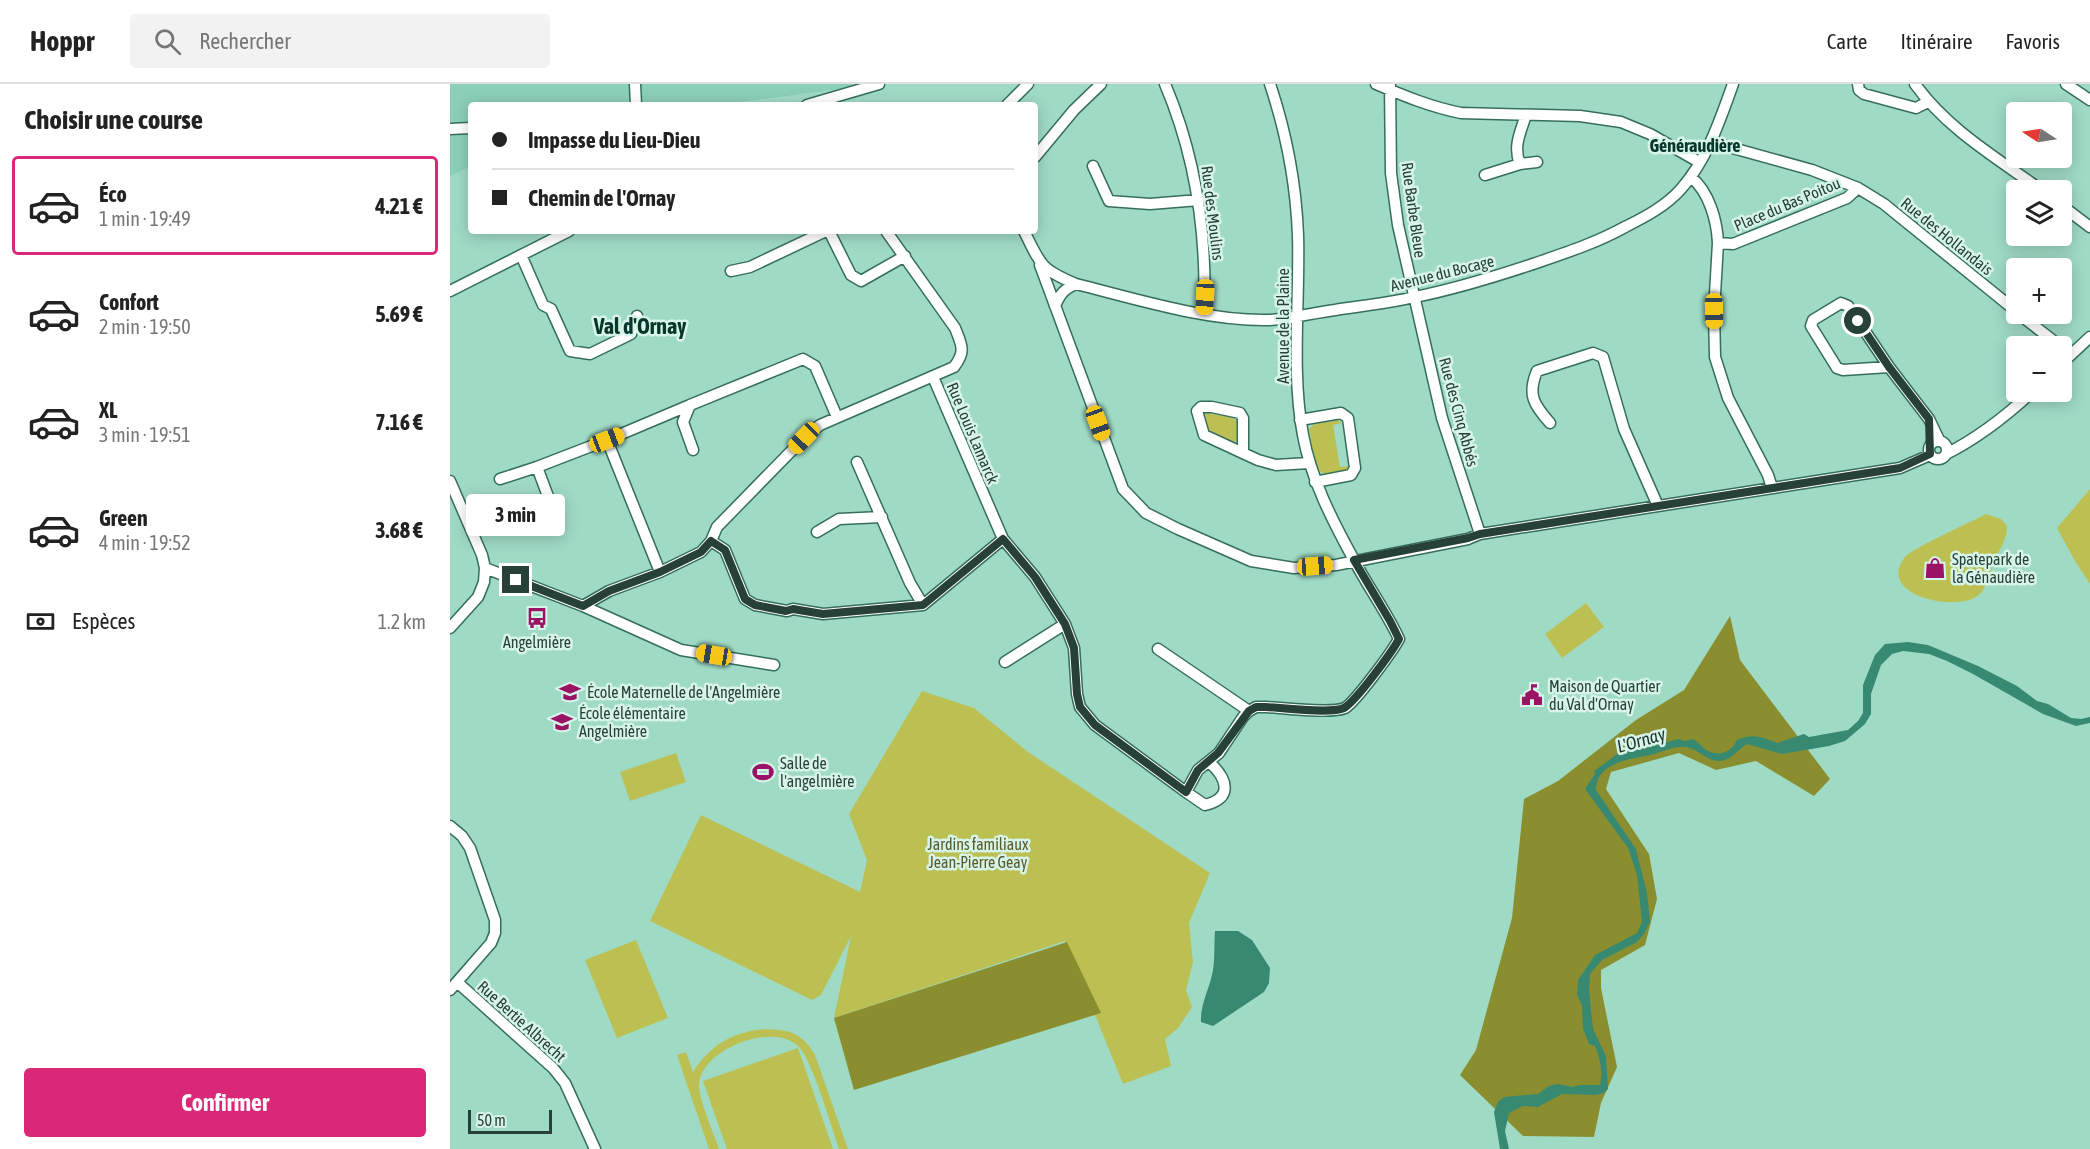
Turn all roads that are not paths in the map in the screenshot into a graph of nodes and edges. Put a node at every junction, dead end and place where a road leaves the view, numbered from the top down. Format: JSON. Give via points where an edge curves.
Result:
{"nodes":[{"id":1,"x":635,"y":84,"type":"edge"},
{"id":2,"x":879,"y":84,"type":"edge"},
{"id":3,"x":1028,"y":84,"type":"edge"},
{"id":4,"x":1101,"y":84,"type":"edge"},
{"id":5,"x":1165,"y":84,"type":"edge"},
{"id":6,"x":1270,"y":84,"type":"edge"},
{"id":7,"x":1376,"y":84,"type":"edge"},
{"id":8,"x":1733,"y":84,"type":"edge"},
{"id":9,"x":1858,"y":84,"type":"edge"},
{"id":10,"x":1915,"y":84,"type":"edge"},
{"id":11,"x":2067,"y":84,"type":"edge"},
{"id":12,"x":1390,"y":87,"type":"edge"},
{"id":13,"x":2090,"y":100,"type":"edge"},
{"id":14,"x":636,"y":102,"type":"edge"},
{"id":15,"x":817,"y":102,"type":"edge"},
{"id":16,"x":1011,"y":102,"type":"edge"},
{"id":17,"x":1928,"y":102,"type":"junction"},
{"id":18,"x":1526,"y":115,"type":"junction"},
{"id":19,"x":468,"y":128,"type":"edge"},
{"id":20,"x":450,"y":129,"type":"edge"},
{"id":21,"x":1711,"y":142,"type":"junction"},
{"id":22,"x":1038,"y":153,"type":"edge"},
{"id":23,"x":1537,"y":162,"type":"dead end"},
{"id":24,"x":1699,"y":162,"type":"junction"},
{"id":25,"x":1520,"y":164,"type":"junction"},
{"id":26,"x":1093,"y":166,"type":"dead end"},
{"id":27,"x":1485,"y":175,"type":"dead end"},
{"id":28,"x":1691,"y":177,"type":"junction"},
{"id":29,"x":2027,"y":180,"type":"edge"},
{"id":30,"x":1858,"y":188,"type":"junction"},
{"id":31,"x":1199,"y":200,"type":"junction"},
{"id":32,"x":2072,"y":214,"type":"edge"},
{"id":33,"x":2090,"y":227,"type":"edge"},
{"id":34,"x":563,"y":234,"type":"edge"},
{"id":35,"x":822,"y":234,"type":"edge"},
{"id":36,"x":830,"y":234,"type":"edge"},
{"id":37,"x":888,"y":234,"type":"edge"},
{"id":38,"x":1026,"y":234,"type":"edge"},
{"id":39,"x":1718,"y":243,"type":"junction"},
{"id":40,"x":521,"y":255,"type":"junction"},
{"id":41,"x":905,"y":256,"type":"junction"},
{"id":42,"x":1041,"y":264,"type":"junction"},
{"id":43,"x":731,"y":272,"type":"dead end"},
{"id":44,"x":1076,"y":284,"type":"junction"},
{"id":45,"x":450,"y":291,"type":"edge"},
{"id":46,"x":1414,"y":298,"type":"junction"},
{"id":47,"x":2006,"y":302,"type":"edge"},
{"id":48,"x":1055,"y":306,"type":"junction"},
{"id":49,"x":1204,"y":313,"type":"junction"},
{"id":50,"x":637,"y":316,"type":"dead end"},
{"id":51,"x":1298,"y":317,"type":"junction"},
{"id":52,"x":2033,"y":324,"type":"edge"},
{"id":53,"x":2047,"y":336,"type":"edge"},
{"id":54,"x":2090,"y":337,"type":"edge"},
{"id":55,"x":2072,"y":354,"type":"edge"},
{"id":56,"x":1889,"y":367,"type":"junction"},
{"id":57,"x":933,"y":377,"type":"junction"},
{"id":58,"x":2021,"y":402,"type":"edge"},
{"id":59,"x":690,"y":405,"type":"junction"},
{"id":60,"x":837,"y":417,"type":"junction"},
{"id":61,"x":1929,"y":419,"type":"junction"},
{"id":62,"x":1300,"y":420,"type":"junction"},
{"id":63,"x":1550,"y":423,"type":"dead end"},
{"id":64,"x":1975,"y":437,"type":"junction"},
{"id":65,"x":607,"y":440,"type":"junction"},
{"id":66,"x":1942,"y":441,"type":"junction"},
{"id":67,"x":693,"y":450,"type":"dead end"},
{"id":68,"x":1929,"y":451,"type":"junction"},
{"id":69,"x":1243,"y":453,"type":"junction"},
{"id":70,"x":1946,"y":454,"type":"junction"},
{"id":71,"x":857,"y":462,"type":"dead end"},
{"id":72,"x":1309,"y":463,"type":"junction"},
{"id":73,"x":537,"y":467,"type":"junction"},
{"id":74,"x":500,"y":479,"type":"dead end"},
{"id":75,"x":450,"y":481,"type":"edge"},
{"id":76,"x":1315,"y":482,"type":"junction"},
{"id":77,"x":1773,"y":488,"type":"junction"},
{"id":78,"x":1658,"y":506,"type":"junction"},
{"id":79,"x":549,"y":513,"type":"dead end"},
{"id":80,"x":882,"y":517,"type":"junction"},
{"id":81,"x":817,"y":532,"type":"dead end"},
{"id":82,"x":1480,"y":534,"type":"junction"},
{"id":83,"x":1003,"y":539,"type":"junction"},
{"id":84,"x":711,"y":541,"type":"junction"},
{"id":85,"x":1354,"y":560,"type":"junction"},
{"id":86,"x":485,"y":568,"type":"junction"},
{"id":87,"x":660,"y":572,"type":"junction"},
{"id":88,"x":923,"y":605,"type":"junction"},
{"id":89,"x":583,"y":606,"type":"junction"},
{"id":90,"x":1065,"y":624,"type":"junction"},
{"id":91,"x":450,"y":628,"type":"edge"},
{"id":92,"x":1158,"y":649,"type":"dead end"},
{"id":93,"x":1005,"y":662,"type":"dead end"},
{"id":94,"x":774,"y":665,"type":"dead end"},
{"id":95,"x":1249,"y":711,"type":"junction"},
{"id":96,"x":1209,"y":762,"type":"junction"},
{"id":97,"x":1186,"y":792,"type":"junction"},
{"id":98,"x":450,"y":826,"type":"edge"},
{"id":99,"x":454,"y":986,"type":"edge"},
{"id":100,"x":595,"y":1149,"type":"edge"}],
"edges":[{"from":1,"to":14,"type":"street"},
{"from":2,"to":15,"type":"street"},
{"from":3,"to":16,"type":"street"},
{"from":4,"to":22,"type":"street"},
{"from":5,"to":31,"type":"street","name":"Rue des Moulins","via":[[1192,163]]},
{"from":6,"to":51,"type":"street","name":"Avenue de la Plaine","via":[[1294,189]]},
{"from":7,"to":12,"type":"street"},
{"from":8,"to":21,"type":"street","name":"Avenue du Bocage"},
{"from":9,"to":17,"type":"street","via":[[1864,94],[1916,108]]},
{"from":10,"to":17,"type":"street"},
{"from":11,"to":13,"type":"street"},
{"from":12,"to":18,"type":"street","via":[[1442,110]]},
{"from":12,"to":46,"type":"street","name":"Rue Barbe Bleue","via":[[1391,172]]},
{"from":17,"to":29,"type":"street"},
{"from":18,"to":24,"type":"street","via":[[1621,122]]},
{"from":18,"to":25,"type":"street","via":[[1515,153]]},
{"from":19,"to":20,"type":"street"},
{"from":21,"to":24,"type":"street","name":"Avenue du Bocage"},
{"from":21,"to":30,"type":"street","name":"Place du Bas Poitou","via":[[1812,170]]},
{"from":23,"to":25,"type":"street"},
{"from":24,"to":28,"type":"street","name":"Avenue du Bocage"},
{"from":25,"to":27,"type":"street"},
{"from":26,"to":31,"type":"street","via":[[1109,201],[1150,204]]},
{"from":28,"to":39,"type":"street","name":"Place du Bas Poitou","via":[[1704,192],[1714,216]]},
{"from":28,"to":46,"type":"street","name":"Avenue du Bocage","via":[[1652,213],[1610,235],[1492,278]]},
{"from":30,"to":39,"type":"street","name":"Place du Bas Poitou","via":[[1847,198],[1733,244]]},
{"from":30,"to":47,"type":"street","name":"Rue des Hollandais","via":[[1884,204]]},
{"from":31,"to":49,"type":"street","name":"Rue des Moulins"},
{"from":32,"to":33,"type":"street"},
{"from":34,"to":40,"type":"street"},
{"from":35,"to":43,"type":"street"},
{"from":36,"to":41,"type":"street","via":[[851,275],[861,280]]},
{"from":37,"to":41,"type":"street","name":"Rue Louis Lamarck"},
{"from":38,"to":42,"type":"street"},
{"from":39,"to":77,"type":"street","via":[[1715,357],[1728,398]]},
{"from":40,"to":45,"type":"street"},
{"from":40,"to":50,"type":"street","via":[[543,305],[551,309],[570,351],[590,354],[632,334]]},
{"from":41,"to":57,"type":"street","name":"Rue Louis Lamarck","via":[[955,328],[962,346],[962,356],[954,367]]},
{"from":42,"to":44,"type":"street","name":"Avenue du Bocage"},
{"from":42,"to":48,"type":"street"},
{"from":44,"to":48,"type":"street","via":[[1066,288]]},
{"from":44,"to":49,"type":"street","name":"Avenue du Bocage"},
{"from":46,"to":51,"type":"street","name":"Avenue du Bocage"},
{"from":46,"to":82,"type":"street","name":"Rue des Cinq Abbés","via":[[1442,418]]},
{"from":48,"to":85,"type":"street","via":[[1123,489],[1146,513],[1251,561],[1294,568]]},
{"from":49,"to":51,"type":"street","name":"Avenue du Bocage","via":[[1266,320]]},
{"from":51,"to":62,"type":"street","name":"Avenue de la Plaine"},
{"from":52,"to":53,"type":"street","name":"Rue des Hollandais"},
{"from":54,"to":55,"type":"street"},
{"from":56,"to":56,"type":"street","via":[[1848,306],[1841,303],[1813,320],[1811,326],[1837,368]]},
{"from":56,"to":61,"type":"street"},
{"from":57,"to":60,"type":"street"},
{"from":57,"to":83,"type":"street","name":"Rue Louis Lamarck"},
{"from":58,"to":64,"type":"street"},
{"from":59,"to":60,"type":"street","via":[[803,359],[815,366]]},
{"from":59,"to":65,"type":"street"},
{"from":59,"to":67,"type":"street","via":[[682,422]]},
{"from":60,"to":84,"type":"street","via":[[820,424],[804,438],[717,527]]},
{"from":61,"to":66,"type":"street"},
{"from":61,"to":68,"type":"street"},
{"from":62,"to":72,"type":"street","name":"Avenue de la Plaine"},
{"from":62,"to":76,"type":"street","via":[[1341,413],[1348,417],[1355,468],[1351,475]]},
{"from":63,"to":78,"type":"street","via":[[1534,406],[1532,382],[1537,371],[1593,353],[1603,357],[1624,429]]},
{"from":64,"to":66,"type":"street"},
{"from":64,"to":70,"type":"street"},
{"from":65,"to":73,"type":"street"},
{"from":65,"to":87,"type":"street"},
{"from":66,"to":68,"type":"street","via":[[1933,441]]},
{"from":66,"to":70,"type":"street"},
{"from":68,"to":70,"type":"street","via":[[1933,458],[1940,459]]},
{"from":68,"to":77,"type":"street","via":[[1900,468]]},
{"from":69,"to":69,"type":"street","via":[[1204,435],[1197,411],[1201,406],[1240,413]]},
{"from":69,"to":72,"type":"street","via":[[1276,465]]},
{"from":71,"to":80,"type":"street"},
{"from":72,"to":76,"type":"street","name":"Avenue de la Plaine"},
{"from":73,"to":74,"type":"street"},
{"from":73,"to":79,"type":"street","via":[[549,499]]},
{"from":75,"to":86,"type":"street"},
{"from":76,"to":85,"type":"street","name":"Avenue de la Plaine"},
{"from":77,"to":78,"type":"street"},
{"from":78,"to":82,"type":"street"},
{"from":80,"to":81,"type":"street","via":[[839,519]]},
{"from":80,"to":88,"type":"street"},
{"from":82,"to":85,"type":"street"},
{"from":83,"to":88,"type":"street"},
{"from":83,"to":90,"type":"street","name":"Rue Louis Lamarck","via":[[1035,577]]},
{"from":84,"to":87,"type":"street","via":[[701,552]]},
{"from":84,"to":88,"type":"street","via":[[725,550],[745,599],[755,605],[823,614]]},
{"from":85,"to":95,"type":"street","name":"Avenue de la Plaine","via":[[1399,639],[1392,652],[1346,707],[1334,711],[1256,707]]},
{"from":86,"to":89,"type":"street"},
{"from":86,"to":91,"type":"street","via":[[478,597]]},
{"from":87,"to":89,"type":"street","via":[[609,591]]},
{"from":89,"to":94,"type":"street","via":[[681,650]]},
{"from":90,"to":93,"type":"street"},
{"from":90,"to":97,"type":"street","name":"Rue Louis Lamarck","via":[[1074,648],[1080,707],[1095,725]]},
{"from":92,"to":95,"type":"street"},
{"from":95,"to":96,"type":"street"},
{"from":96,"to":97,"type":"street","via":[[1198,770]]},
{"from":96,"to":97,"type":"street","via":[[1223,779],[1224,795],[1205,805]]},
{"from":98,"to":99,"type":"street","via":[[470,848],[495,920],[491,943]]},
{"from":99,"to":100,"type":"street","name":"Rue Bertie Albrecht","via":[[553,1068],[565,1083]]}]}
